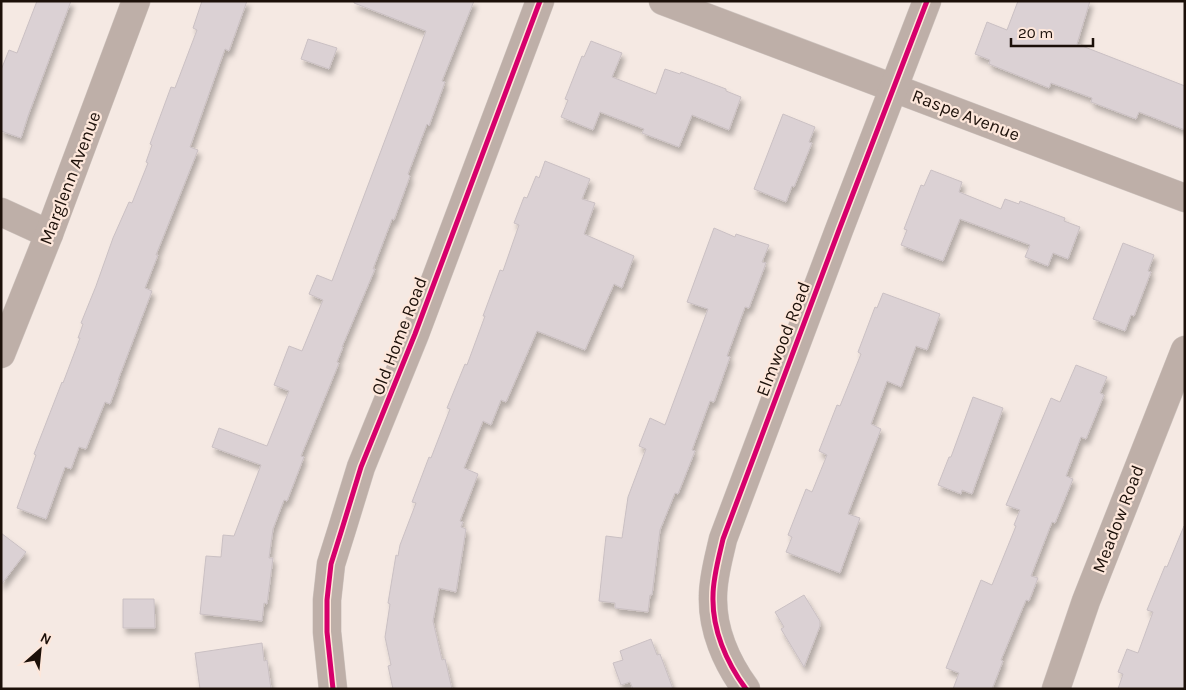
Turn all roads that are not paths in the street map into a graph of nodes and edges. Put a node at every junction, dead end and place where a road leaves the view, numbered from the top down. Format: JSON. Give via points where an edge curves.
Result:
{"nodes":[{"id":1,"x":136,"y":1,"type":"edge"},
{"id":2,"x":540,"y":1,"type":"edge"},
{"id":3,"x":662,"y":1,"type":"edge"},
{"id":4,"x":927,"y":1,"type":"edge"},
{"id":5,"x":894,"y":88,"type":"junction"},
{"id":6,"x":1185,"y":198,"type":"edge"},
{"id":7,"x":1,"y":212,"type":"edge"},
{"id":8,"x":49,"y":234,"type":"junction"},
{"id":9,"x":1185,"y":350,"type":"edge"},
{"id":10,"x":1,"y":354,"type":"edge"},
{"id":11,"x":333,"y":689,"type":"edge"},
{"id":12,"x":746,"y":689,"type":"edge"},
{"id":13,"x":1056,"y":689,"type":"edge"}],
"edges":[{"from":1,"to":8,"type":"street","name":"Marglenn Avenue"},
{"from":2,"to":11,"type":"street","name":"Old Home Road","via":[[415,334],[361,467],[331,564],[327,632]]},
{"from":3,"to":5,"type":"street","name":"Raspe Avenue"},
{"from":4,"to":5,"type":"street","name":"Elmwood Road"},
{"from":5,"to":6,"type":"street","name":"Raspe Avenue"},
{"from":5,"to":12,"type":"street","name":"Elmwood Road","via":[[723,539],[712,595],[715,618],[728,660]]},
{"from":7,"to":8,"type":"street"},
{"from":8,"to":10,"type":"street","name":"Marglenn Avenue"},
{"from":9,"to":13,"type":"street","name":"Meadow Road","via":[[1086,601]]}]}
